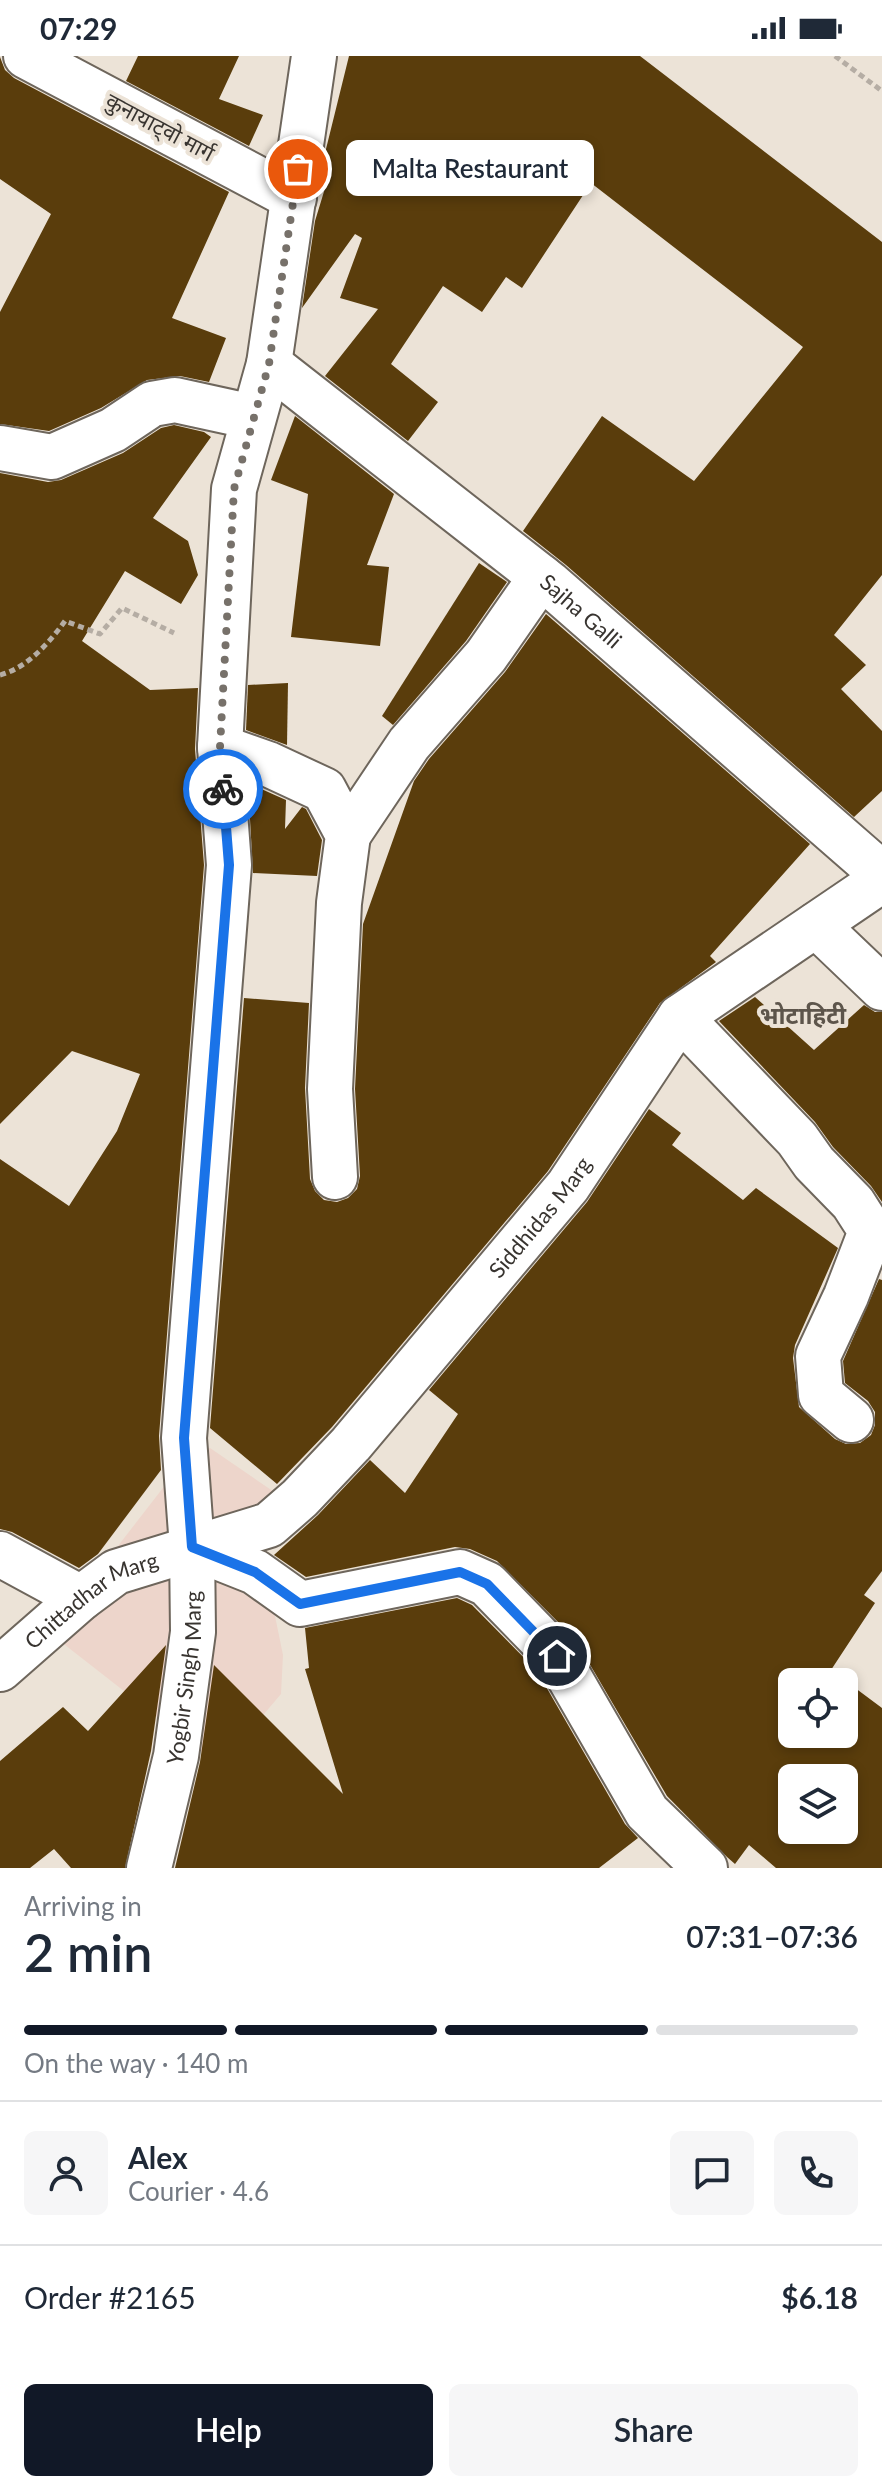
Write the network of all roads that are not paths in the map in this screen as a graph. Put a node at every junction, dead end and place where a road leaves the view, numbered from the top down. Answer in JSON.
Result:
{"nodes":[{"id":1,"x":26,"y":56,"type":"edge"},
{"id":2,"x":314,"y":56,"type":"edge"},
{"id":3,"x":294,"y":198,"type":"junction"},
{"id":4,"x":269,"y":364,"type":"junction"},
{"id":5,"x":253,"y":417,"type":"junction"},
{"id":6,"x":0,"y":448,"type":"edge"},
{"id":7,"x":541,"y":577,"type":"junction"},
{"id":8,"x":220,"y":747,"type":"junction"},
{"id":9,"x":348,"y":835,"type":"junction"},
{"id":10,"x":882,"y":874,"type":"edge"},
{"id":11,"x":882,"y":880,"type":"edge"},
{"id":12,"x":816,"y":925,"type":"junction"},
{"id":13,"x":882,"y":988,"type":"edge"},
{"id":14,"x":680,"y":1017,"type":"junction"},
{"id":15,"x":335,"y":1177,"type":"dead end"},
{"id":16,"x":851,"y":1420,"type":"dead end"},
{"id":17,"x":192,"y":1547,"type":"junction"},
{"id":18,"x":0,"y":1554,"type":"edge"},
{"id":19,"x":81,"y":1598,"type":"junction"},
{"id":20,"x":0,"y":1669,"type":"edge"},
{"id":21,"x":149,"y":1868,"type":"edge"},
{"id":22,"x":705,"y":1868,"type":"edge"}],
"edges":[{"from":1,"to":3,"type":"street","name":"कुनायाट्वो मार्ग"},
{"from":2,"to":3,"type":"street","name":"Yogbir Singh Marg"},
{"from":3,"to":4,"type":"street","name":"Yogbir Singh Marg"},
{"from":4,"to":5,"type":"street","name":"Yogbir Singh Marg"},
{"from":4,"to":7,"type":"street","name":"Sajha Galli"},
{"from":5,"to":6,"type":"street"},
{"from":5,"to":8,"type":"street","name":"Yogbir Singh Marg"},
{"from":7,"to":9,"type":"street"},
{"from":7,"to":10,"type":"street","name":"Sajha Galli"},
{"from":8,"to":9,"type":"street"},
{"from":8,"to":17,"type":"street","name":"Yogbir Singh Marg"},
{"from":9,"to":15,"type":"street"},
{"from":11,"to":12,"type":"street","name":"Siddhidas Marg"},
{"from":12,"to":13,"type":"street"},
{"from":12,"to":14,"type":"street","name":"Siddhidas Marg"},
{"from":14,"to":16,"type":"street"},
{"from":14,"to":17,"type":"street","name":"Siddhidas Marg"},
{"from":17,"to":19,"type":"street","name":"Chittadhar Marg"},
{"from":17,"to":21,"type":"street","name":"Yogbir Singh Marg"},
{"from":17,"to":22,"type":"street"},
{"from":18,"to":19,"type":"street"},
{"from":19,"to":20,"type":"street","name":"Chittadhar Marg"}]}
